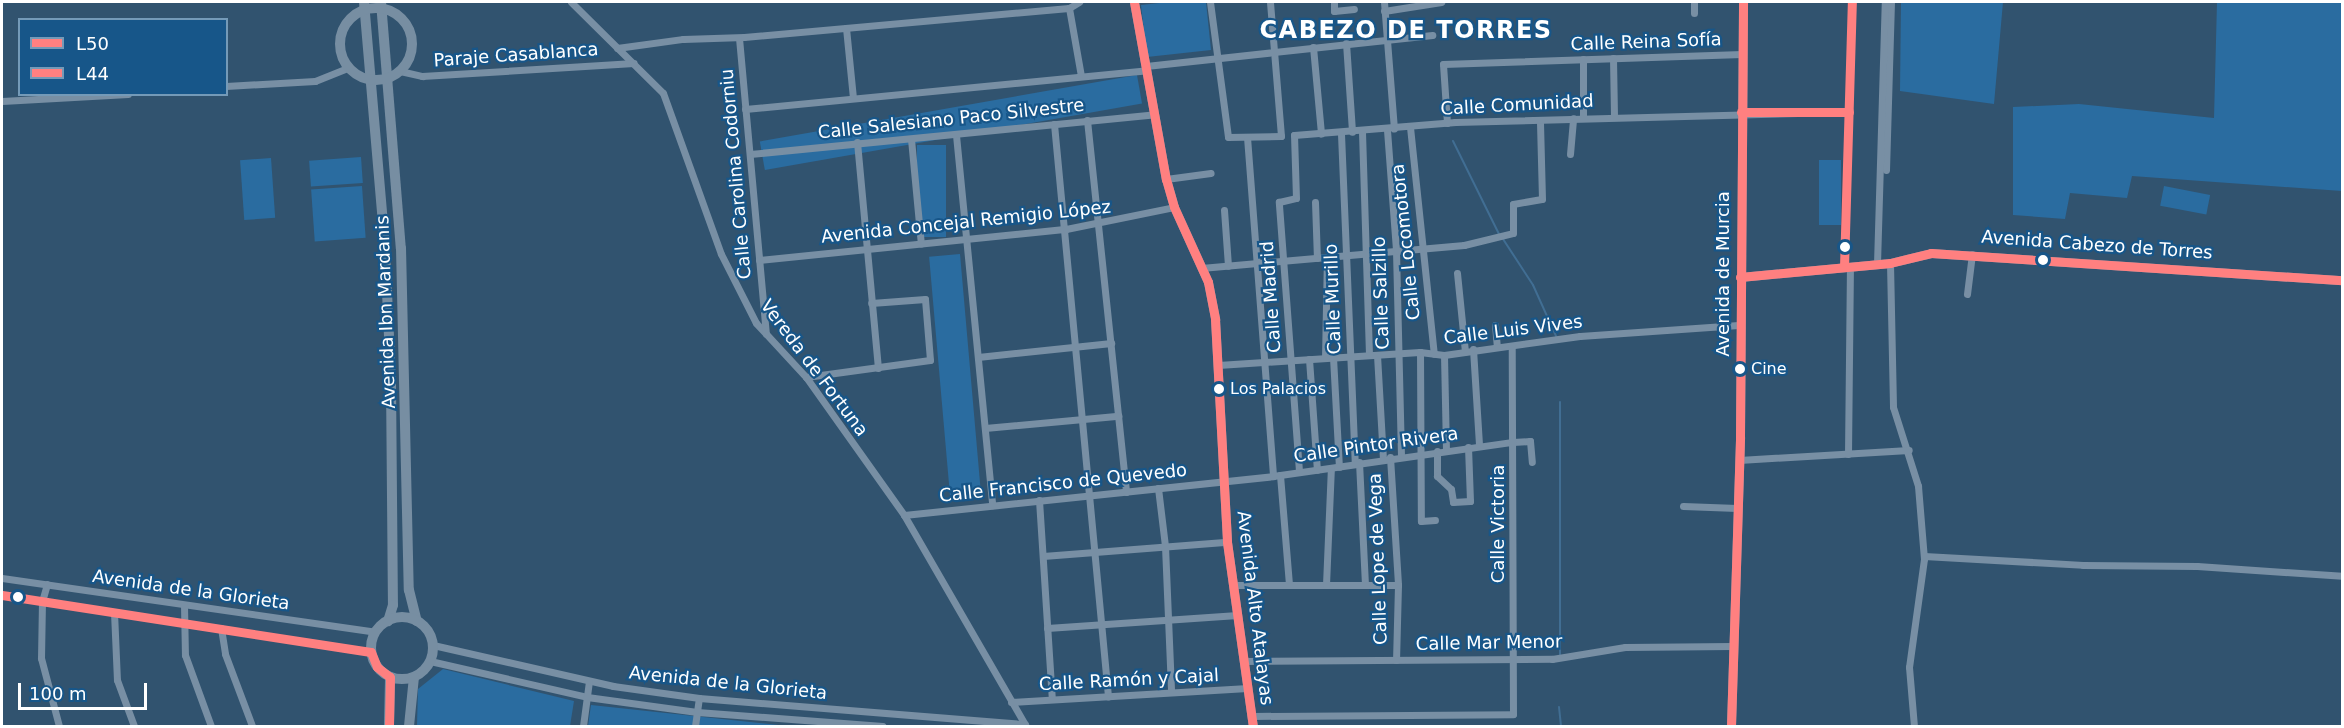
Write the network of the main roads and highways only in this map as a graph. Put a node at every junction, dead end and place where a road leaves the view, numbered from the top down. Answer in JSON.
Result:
{"nodes":[{"id":1,"x":382,"y":5,"type":"edge"},
{"id":2,"x":364,"y":6,"type":"edge"},
{"id":3,"x":389,"y":78,"type":"junction"},
{"id":4,"x":373,"y":80,"type":"junction"},
{"id":5,"x":387,"y":621,"type":"junction"},
{"id":6,"x":417,"y":621,"type":"junction"},
{"id":7,"x":390,"y":677,"type":"junction"},
{"id":8,"x":414,"y":677,"type":"junction"},
{"id":9,"x":389,"y":726,"type":"edge"},
{"id":10,"x":409,"y":726,"type":"edge"}],
"edges":[{"from":1,"to":2,"type":"main road"},
{"from":1,"to":3,"type":"main road","name":"Avenida Ibn Mardanis"},
{"from":1,"to":3,"type":"main road"},
{"from":2,"to":4,"type":"main road","name":"Avenida Ibn Mardanis"},
{"from":2,"to":4,"type":"main road"},
{"from":3,"to":4,"type":"main road"},
{"from":3,"to":6,"type":"main road","name":"Avenida Ibn Mardanis"},
{"from":4,"to":5,"type":"main road","name":"Avenida Ibn Mardanis"},
{"from":5,"to":6,"type":"main road"},
{"from":5,"to":7,"type":"main road"},
{"from":6,"to":8,"type":"main road"},
{"from":7,"to":8,"type":"main road"},
{"from":7,"to":9,"type":"main road"},
{"from":8,"to":10,"type":"main road"}]}
